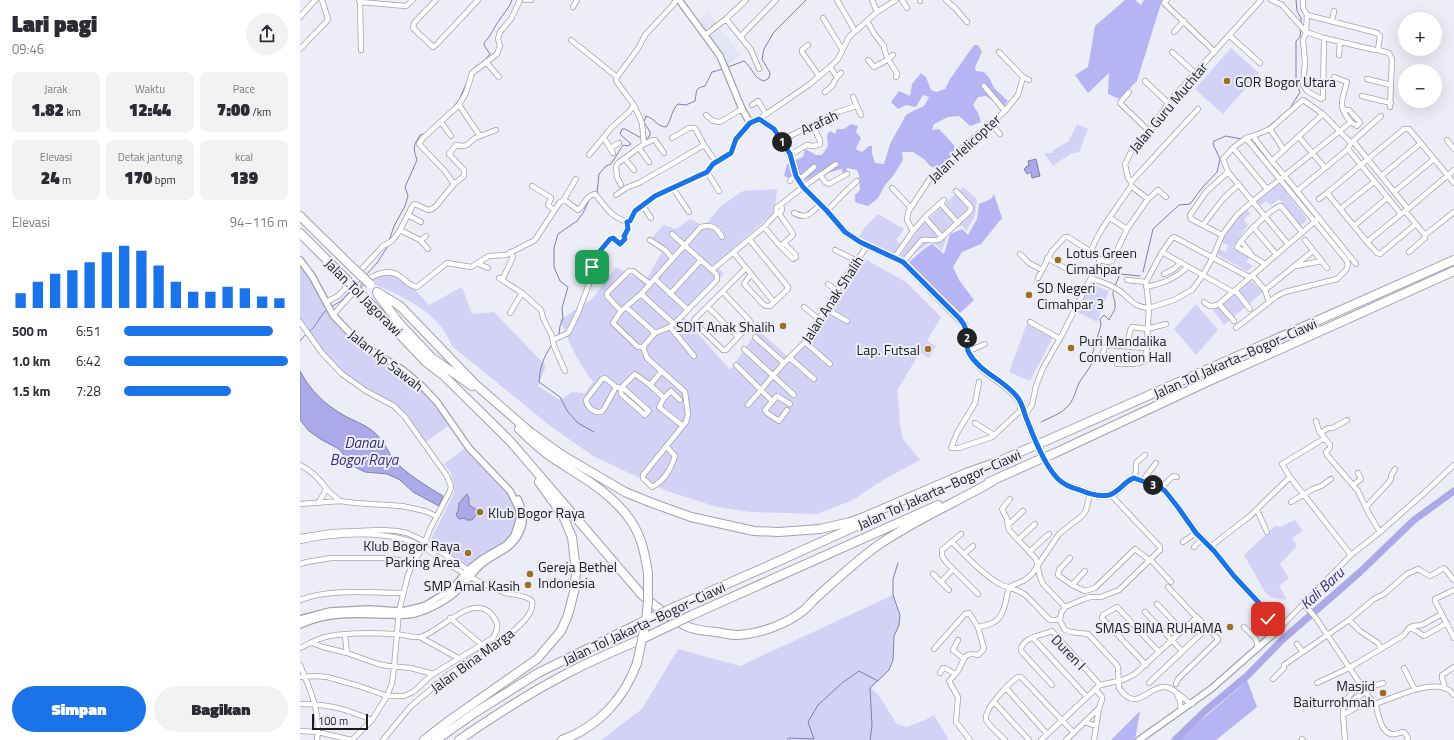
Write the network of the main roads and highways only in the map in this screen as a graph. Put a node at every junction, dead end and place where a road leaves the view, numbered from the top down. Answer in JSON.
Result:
{"nodes":[{"id":1,"x":300,"y":216,"type":"edge"},
{"id":2,"x":300,"y":233,"type":"edge"},
{"id":3,"x":1454,"y":260,"type":"edge"},
{"id":4,"x":1454,"y":271,"type":"edge"},
{"id":5,"x":1418,"y":277,"type":"junction"},
{"id":6,"x":1422,"y":286,"type":"junction"},
{"id":7,"x":377,"y":292,"type":"junction"},
{"id":8,"x":426,"y":362,"type":"junction"},
{"id":9,"x":1003,"y":460,"type":"junction"},
{"id":10,"x":993,"y":481,"type":"junction"},
{"id":11,"x":424,"y":740,"type":"edge"},
{"id":12,"x":436,"y":740,"type":"edge"},
{"id":13,"x":459,"y":740,"type":"edge"},
{"id":14,"x":562,"y":740,"type":"edge"}],
"edges":[{"from":1,"to":7,"type":"highway","name":"Jalan Tol Jagorawi","bridge":true},
{"from":2,"to":8,"type":"highway","name":"Jalan Tol Jagorawi","bridge":true},
{"from":3,"to":5,"type":"highway","name":"Jalan Tol Jakarta–Bogor–Ciawi"},
{"from":4,"to":6,"type":"highway","name":"Jalan Tol Jakarta–Bogor–Ciawi"},
{"from":5,"to":6,"type":"highway"},
{"from":5,"to":9,"type":"highway","name":"Jalan Tol Jakarta–Bogor–Ciawi","bridge":true},
{"from":6,"to":10,"type":"highway","name":"Jalan Tol Jakarta–Bogor–Ciawi","bridge":true},
{"from":7,"to":9,"type":"highway"},
{"from":7,"to":14,"type":"highway","bridge":true},
{"from":8,"to":10,"type":"highway"},
{"from":8,"to":11,"type":"highway"},
{"from":9,"to":12,"type":"highway","name":"Jalan Tol Jakarta–Bogor–Ciawi","bridge":true},
{"from":10,"to":13,"type":"highway","name":"Jalan Tol Jakarta–Bogor–Ciawi","bridge":true}]}
